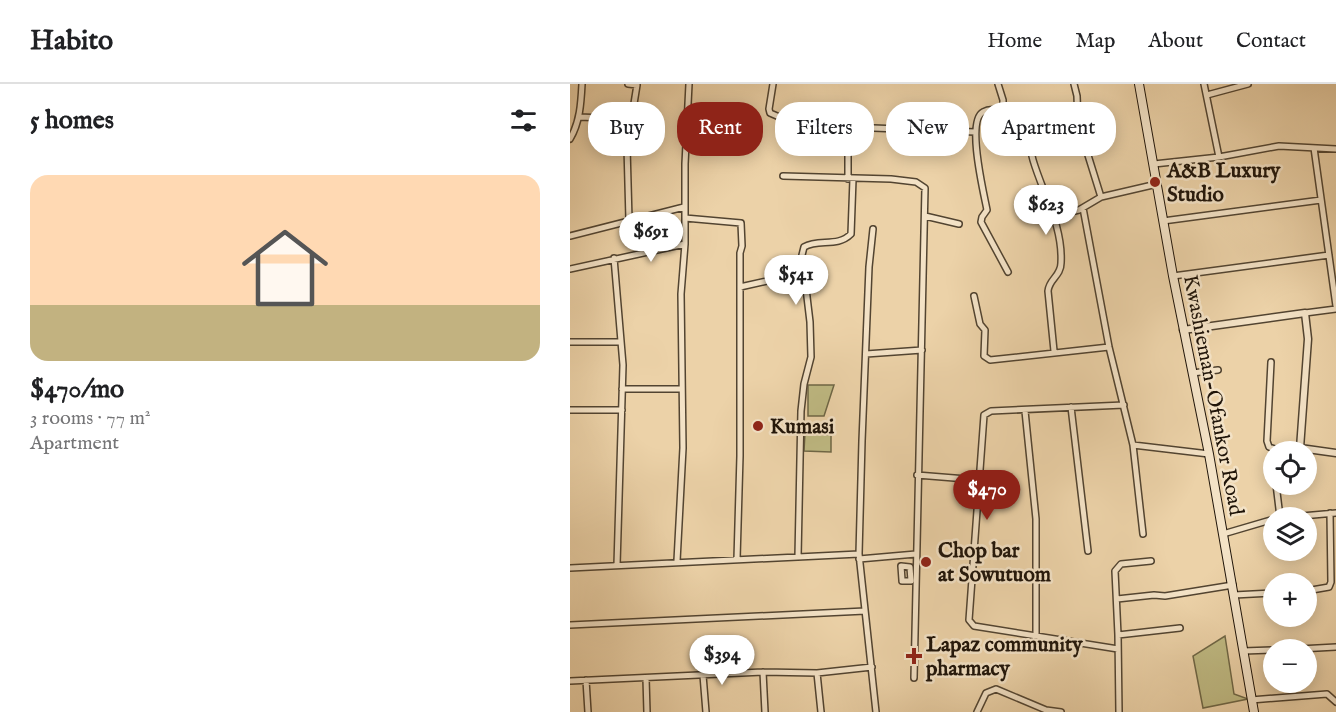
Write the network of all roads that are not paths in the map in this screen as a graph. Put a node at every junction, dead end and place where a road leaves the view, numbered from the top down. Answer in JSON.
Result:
{"nodes":[{"id":1,"x":582,"y":84,"type":"edge"},
{"id":2,"x":628,"y":84,"type":"edge"},
{"id":3,"x":689,"y":84,"type":"edge"},
{"id":4,"x":773,"y":84,"type":"edge"},
{"id":5,"x":998,"y":84,"type":"edge"},
{"id":6,"x":1074,"y":84,"type":"edge"},
{"id":7,"x":1139,"y":84,"type":"edge"},
{"id":8,"x":1204,"y":84,"type":"edge"},
{"id":9,"x":1248,"y":84,"type":"edge"},
{"id":10,"x":1207,"y":95,"type":"junction"},
{"id":11,"x":634,"y":102,"type":"edge"},
{"id":12,"x":1002,"y":102,"type":"edge"},
{"id":13,"x":1076,"y":102,"type":"edge"},
{"id":14,"x":981,"y":113,"type":"edge"},
{"id":15,"x":775,"y":115,"type":"edge"},
{"id":16,"x":579,"y":117,"type":"junction"},
{"id":17,"x":588,"y":117,"type":"edge"},
{"id":18,"x":874,"y":128,"type":"edge"},
{"id":19,"x":975,"y":132,"type":"junction"},
{"id":20,"x":570,"y":139,"type":"edge"},
{"id":21,"x":1314,"y":148,"type":"junction"},
{"id":22,"x":1336,"y":149,"type":"edge"},
{"id":23,"x":627,"y":156,"type":"edge"},
{"id":24,"x":849,"y":156,"type":"edge"},
{"id":25,"x":1031,"y":156,"type":"edge"},
{"id":26,"x":1088,"y":156,"type":"edge"},
{"id":27,"x":1219,"y":158,"type":"junction"},
{"id":28,"x":1154,"y":164,"type":"junction"},
{"id":29,"x":783,"y":176,"type":"dead end"},
{"id":30,"x":850,"y":179,"type":"junction"},
{"id":31,"x":1157,"y":184,"type":"junction"},
{"id":32,"x":1101,"y":197,"type":"junction"},
{"id":33,"x":1321,"y":200,"type":"junction"},
{"id":34,"x":684,"y":207,"type":"junction"},
{"id":35,"x":1083,"y":208,"type":"junction"},
{"id":36,"x":926,"y":216,"type":"junction"},
{"id":37,"x":1054,"y":216,"type":"junction"},
{"id":38,"x":685,"y":218,"type":"junction"},
{"id":39,"x":629,"y":220,"type":"junction"},
{"id":40,"x":1164,"y":221,"type":"junction"},
{"id":41,"x":959,"y":224,"type":"dead end"},
{"id":42,"x":873,"y":229,"type":"dead end"},
{"id":43,"x":570,"y":236,"type":"edge"},
{"id":44,"x":684,"y":244,"type":"junction"},
{"id":45,"x":1329,"y":255,"type":"junction"},
{"id":46,"x":614,"y":258,"type":"junction"},
{"id":47,"x":570,"y":269,"type":"edge"},
{"id":48,"x":1008,"y":272,"type":"dead end"},
{"id":49,"x":803,"y":273,"type":"junction"},
{"id":50,"x":1173,"y":276,"type":"junction"},
{"id":51,"x":740,"y":287,"type":"junction"},
{"id":52,"x":974,"y":296,"type":"dead end"},
{"id":53,"x":1336,"y":307,"type":"edge"},
{"id":54,"x":1305,"y":314,"type":"junction"},
{"id":55,"x":1183,"y":330,"type":"junction"},
{"id":56,"x":570,"y":342,"type":"edge"},
{"id":57,"x":621,"y":342,"type":"junction"},
{"id":58,"x":1109,"y":347,"type":"junction"},
{"id":59,"x":922,"y":350,"type":"junction"},
{"id":60,"x":1054,"y":351,"type":"junction"},
{"id":61,"x":866,"y":354,"type":"junction"},
{"id":62,"x":1271,"y":362,"type":"dead end"},
{"id":63,"x":1218,"y":370,"type":"dead end"},
{"id":64,"x":1192,"y":373,"type":"junction"},
{"id":65,"x":622,"y":389,"type":"junction"},
{"id":66,"x":681,"y":389,"type":"junction"},
{"id":67,"x":1124,"y":405,"type":"junction"},
{"id":68,"x":1071,"y":407,"type":"junction"},
{"id":69,"x":570,"y":410,"type":"edge"},
{"id":70,"x":622,"y":411,"type":"junction"},
{"id":71,"x":1024,"y":411,"type":"junction"},
{"id":72,"x":1267,"y":441,"type":"edge"},
{"id":73,"x":1301,"y":441,"type":"edge"},
{"id":74,"x":1133,"y":445,"type":"junction"},
{"id":75,"x":1317,"y":450,"type":"edge"},
{"id":76,"x":1336,"y":453,"type":"edge"},
{"id":77,"x":1209,"y":454,"type":"junction"},
{"id":78,"x":917,"y":474,"type":"junction"},
{"id":79,"x":979,"y":480,"type":"junction"},
{"id":80,"x":1333,"y":513,"type":"edge"},
{"id":81,"x":1317,"y":514,"type":"edge"},
{"id":82,"x":1263,"y":522,"type":"edge"},
{"id":83,"x":1143,"y":534,"type":"dead end"},
{"id":84,"x":1223,"y":534,"type":"junction"},
{"id":85,"x":1088,"y":551,"type":"dead end"},
{"id":86,"x":916,"y":554,"type":"junction"},
{"id":87,"x":859,"y":556,"type":"junction"},
{"id":88,"x":798,"y":557,"type":"junction"},
{"id":89,"x":737,"y":559,"type":"junction"},
{"id":90,"x":677,"y":561,"type":"junction"},
{"id":91,"x":1151,"y":561,"type":"dead end"},
{"id":92,"x":617,"y":565,"type":"junction"},
{"id":93,"x":570,"y":568,"type":"edge"},
{"id":94,"x":1233,"y":585,"type":"junction"},
{"id":95,"x":1317,"y":589,"type":"edge"},
{"id":96,"x":1263,"y":594,"type":"edge"},
{"id":97,"x":1234,"y":595,"type":"junction"},
{"id":98,"x":1117,"y":599,"type":"junction"},
{"id":99,"x":866,"y":611,"type":"junction"},
{"id":100,"x":570,"y":625,"type":"edge"},
{"id":101,"x":1180,"y":628,"type":"dead end"},
{"id":102,"x":1036,"y":634,"type":"junction"},
{"id":103,"x":1118,"y":635,"type":"junction"},
{"id":104,"x":1336,"y":647,"type":"edge"},
{"id":105,"x":1317,"y":648,"type":"edge"},
{"id":106,"x":1118,"y":649,"type":"junction"},
{"id":107,"x":1263,"y":650,"type":"edge"},
{"id":108,"x":1243,"y":651,"type":"junction"},
{"id":109,"x":872,"y":667,"type":"junction"},
{"id":110,"x":763,"y":672,"type":"junction"},
{"id":111,"x":817,"y":673,"type":"junction"},
{"id":112,"x":703,"y":675,"type":"junction"},
{"id":113,"x":646,"y":678,"type":"junction"},
{"id":114,"x":914,"y":678,"type":"dead end"},
{"id":115,"x":586,"y":680,"type":"junction"},
{"id":116,"x":570,"y":681,"type":"edge"},
{"id":117,"x":1251,"y":700,"type":"junction"},
{"id":118,"x":1336,"y":702,"type":"edge"},
{"id":119,"x":1046,"y":711,"type":"edge"},
{"id":120,"x":588,"y":712,"type":"edge"},
{"id":121,"x":647,"y":712,"type":"edge"},
{"id":122,"x":706,"y":712,"type":"edge"},
{"id":123,"x":765,"y":712,"type":"edge"},
{"id":124,"x":821,"y":712,"type":"edge"},
{"id":125,"x":876,"y":712,"type":"edge"},
{"id":126,"x":977,"y":712,"type":"edge"},
{"id":127,"x":1060,"y":712,"type":"edge"},
{"id":128,"x":1119,"y":712,"type":"edge"},
{"id":129,"x":1254,"y":712,"type":"edge"}],
"edges":[{"from":1,"to":16,"type":"street"},
{"from":2,"to":11,"type":"street"},
{"from":3,"to":34,"type":"street"},
{"from":4,"to":15,"type":"street"},
{"from":5,"to":12,"type":"street"},
{"from":6,"to":13,"type":"street"},
{"from":7,"to":28,"type":"main road","name":"Kwashieman-Ofankor Road"},
{"from":8,"to":10,"type":"street"},
{"from":9,"to":10,"type":"street"},
{"from":10,"to":27,"type":"street"},
{"from":14,"to":19,"type":"street"},
{"from":16,"to":17,"type":"street"},
{"from":16,"to":20,"type":"street"},
{"from":18,"to":19,"type":"street"},
{"from":19,"to":48,"type":"street"},
{"from":21,"to":22,"type":"street"},
{"from":21,"to":27,"type":"street"},
{"from":21,"to":33,"type":"street"},
{"from":23,"to":39,"type":"street"},
{"from":24,"to":30,"type":"street"},
{"from":25,"to":37,"type":"street"},
{"from":26,"to":32,"type":"street"},
{"from":27,"to":28,"type":"street"},
{"from":28,"to":31,"type":"main road","name":"Kwashieman-Ofankor Road"},
{"from":29,"to":30,"type":"street"},
{"from":30,"to":36,"type":"street"},
{"from":30,"to":49,"type":"street"},
{"from":31,"to":32,"type":"street"},
{"from":31,"to":40,"type":"main road","name":"Kwashieman-Ofankor Road"},
{"from":32,"to":35,"type":"street"},
{"from":33,"to":40,"type":"street"},
{"from":33,"to":45,"type":"street"},
{"from":34,"to":38,"type":"street"},
{"from":34,"to":39,"type":"street"},
{"from":35,"to":37,"type":"street"},
{"from":35,"to":58,"type":"street"},
{"from":36,"to":41,"type":"street"},
{"from":36,"to":59,"type":"street"},
{"from":37,"to":60,"type":"street"},
{"from":38,"to":44,"type":"street"},
{"from":38,"to":51,"type":"street"},
{"from":39,"to":43,"type":"street"},
{"from":40,"to":50,"type":"main road","name":"Kwashieman-Ofankor Road"},
{"from":42,"to":61,"type":"street"},
{"from":44,"to":46,"type":"street"},
{"from":44,"to":66,"type":"street"},
{"from":45,"to":50,"type":"street"},
{"from":45,"to":53,"type":"street"},
{"from":46,"to":47,"type":"street"},
{"from":46,"to":57,"type":"street"},
{"from":49,"to":51,"type":"street"},
{"from":49,"to":88,"type":"street"},
{"from":50,"to":55,"type":"main road","name":"Kwashieman-Ofankor Road"},
{"from":51,"to":89,"type":"street"},
{"from":52,"to":60,"type":"street"},
{"from":53,"to":54,"type":"street"},
{"from":54,"to":55,"type":"street"},
{"from":54,"to":73,"type":"street"},
{"from":55,"to":64,"type":"main road","name":"Kwashieman-Ofankor Road"},
{"from":56,"to":57,"type":"street"},
{"from":57,"to":65,"type":"street"},
{"from":58,"to":60,"type":"street"},
{"from":58,"to":67,"type":"street"},
{"from":59,"to":61,"type":"street"},
{"from":59,"to":78,"type":"street"},
{"from":61,"to":87,"type":"street"},
{"from":62,"to":72,"type":"street"},
{"from":63,"to":64,"type":"street"},
{"from":64,"to":77,"type":"main road","name":"Kwashieman-Ofankor Road"},
{"from":65,"to":66,"type":"street"},
{"from":65,"to":70,"type":"street"},
{"from":66,"to":90,"type":"street"},
{"from":67,"to":68,"type":"street"},
{"from":67,"to":74,"type":"street"},
{"from":68,"to":71,"type":"street"},
{"from":68,"to":85,"type":"street"},
{"from":69,"to":70,"type":"street"},
{"from":70,"to":92,"type":"street"},
{"from":71,"to":79,"type":"street"},
{"from":71,"to":102,"type":"street"},
{"from":74,"to":77,"type":"street"},
{"from":74,"to":83,"type":"street"},
{"from":75,"to":76,"type":"street"},
{"from":77,"to":84,"type":"main road","name":"Kwashieman-Ofankor Road"},
{"from":78,"to":79,"type":"street"},
{"from":78,"to":86,"type":"street"},
{"from":79,"to":102,"type":"street"},
{"from":80,"to":81,"type":"street"},
{"from":80,"to":95,"type":"street"},
{"from":82,"to":84,"type":"street"},
{"from":84,"to":94,"type":"main road","name":"Kwashieman-Ofankor Road"},
{"from":86,"to":87,"type":"street"},
{"from":86,"to":114,"type":"street"},
{"from":87,"to":88,"type":"street"},
{"from":87,"to":99,"type":"street"},
{"from":88,"to":89,"type":"street"},
{"from":89,"to":90,"type":"street"},
{"from":90,"to":92,"type":"street"},
{"from":91,"to":98,"type":"street"},
{"from":92,"to":93,"type":"street"},
{"from":94,"to":97,"type":"main road","name":"Kwashieman-Ofankor Road"},
{"from":94,"to":98,"type":"street"},
{"from":96,"to":97,"type":"street"},
{"from":97,"to":108,"type":"main road","name":"Kwashieman-Ofankor Road"},
{"from":98,"to":103,"type":"street"},
{"from":99,"to":100,"type":"street"},
{"from":99,"to":109,"type":"street"},
{"from":101,"to":103,"type":"street"},
{"from":102,"to":106,"type":"street"},
{"from":103,"to":106,"type":"street"},
{"from":104,"to":105,"type":"street"},
{"from":106,"to":128,"type":"street"},
{"from":107,"to":108,"type":"street"},
{"from":108,"to":117,"type":"main road","name":"Kwashieman-Ofankor Road"},
{"from":109,"to":111,"type":"street"},
{"from":109,"to":125,"type":"street"},
{"from":110,"to":111,"type":"street"},
{"from":110,"to":112,"type":"street"},
{"from":110,"to":123,"type":"street"},
{"from":111,"to":124,"type":"street"},
{"from":112,"to":113,"type":"street"},
{"from":112,"to":122,"type":"street"},
{"from":113,"to":115,"type":"street"},
{"from":113,"to":121,"type":"street"},
{"from":115,"to":116,"type":"street"},
{"from":115,"to":120,"type":"street"},
{"from":117,"to":118,"type":"street"},
{"from":117,"to":129,"type":"main road","name":"Kwashieman-Ofankor Road"},
{"from":119,"to":126,"type":"street"},
{"from":119,"to":127,"type":"street"}]}
